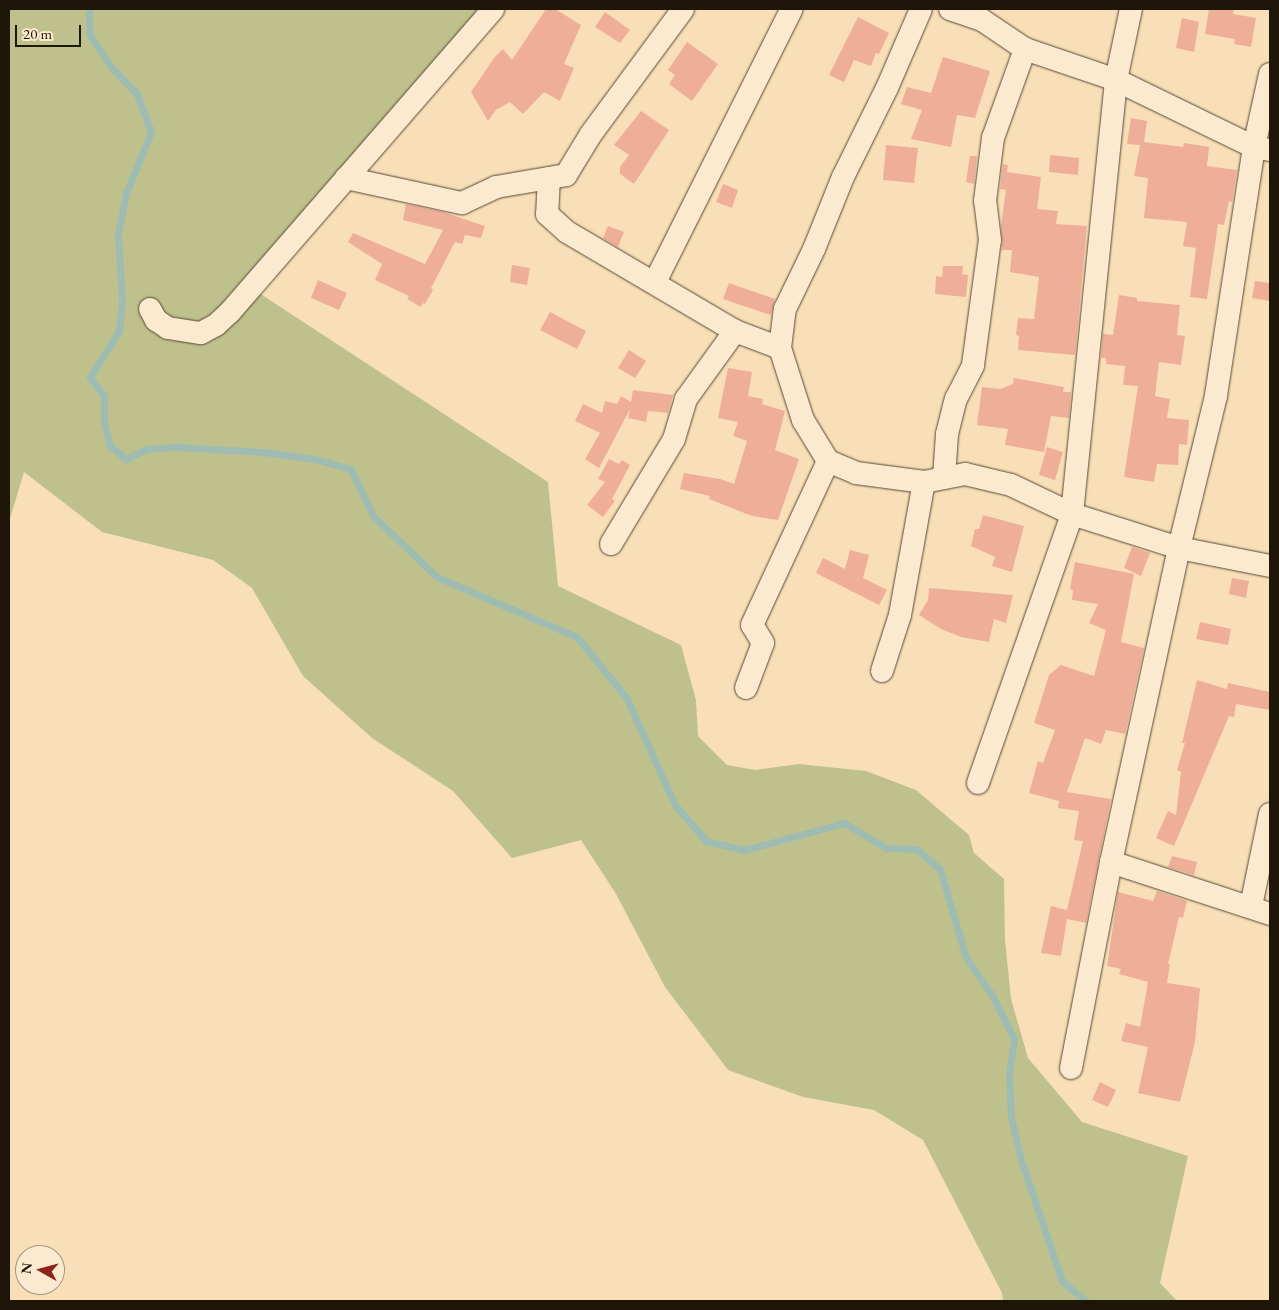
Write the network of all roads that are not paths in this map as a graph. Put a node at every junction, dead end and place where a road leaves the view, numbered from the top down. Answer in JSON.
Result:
{"nodes":[{"id":1,"x":493,"y":9,"type":"edge"},
{"id":2,"x":683,"y":9,"type":"edge"},
{"id":3,"x":792,"y":9,"type":"edge"},
{"id":4,"x":921,"y":9,"type":"edge"},
{"id":5,"x":950,"y":9,"type":"edge"},
{"id":6,"x":1131,"y":9,"type":"edge"},
{"id":7,"x":983,"y":14,"type":"edge"},
{"id":8,"x":1024,"y":48,"type":"junction"},
{"id":9,"x":1270,"y":74,"type":"edge"},
{"id":10,"x":1116,"y":80,"type":"junction"},
{"id":11,"x":1262,"y":148,"type":"edge"},
{"id":12,"x":346,"y":178,"type":"junction"},
{"id":13,"x":549,"y":178,"type":"junction"},
{"id":14,"x":655,"y":282,"type":"junction"},
{"id":15,"x":150,"y":309,"type":"dead end"},
{"id":16,"x":735,"y":331,"type":"junction"},
{"id":17,"x":780,"y":348,"type":"junction"},
{"id":18,"x":828,"y":461,"type":"junction"},
{"id":19,"x":934,"y":480,"type":"junction"},
{"id":20,"x":1072,"y":514,"type":"junction"},
{"id":21,"x":611,"y":544,"type":"dead end"},
{"id":22,"x":1179,"y":548,"type":"junction"},
{"id":23,"x":1270,"y":566,"type":"edge"},
{"id":24,"x":882,"y":670,"type":"dead end"},
{"id":25,"x":746,"y":688,"type":"dead end"},
{"id":26,"x":978,"y":783,"type":"dead end"},
{"id":27,"x":1270,"y":814,"type":"edge"},
{"id":28,"x":1111,"y":862,"type":"junction"},
{"id":29,"x":1261,"y":910,"type":"edge"},
{"id":30,"x":1071,"y":1068,"type":"dead end"}],
"edges":[{"from":1,"to":12,"type":"street"},
{"from":2,"to":13,"type":"street"},
{"from":3,"to":14,"type":"street"},
{"from":4,"to":17,"type":"street"},
{"from":5,"to":7,"type":"street"},
{"from":6,"to":10,"type":"street"},
{"from":7,"to":8,"type":"street"},
{"from":8,"to":10,"type":"street"},
{"from":8,"to":19,"type":"street"},
{"from":9,"to":11,"type":"street"},
{"from":10,"to":11,"type":"street"},
{"from":10,"to":20,"type":"street"},
{"from":11,"to":22,"type":"street"},
{"from":12,"to":13,"type":"street"},
{"from":12,"to":15,"type":"street"},
{"from":13,"to":14,"type":"street"},
{"from":14,"to":16,"type":"street"},
{"from":16,"to":17,"type":"street"},
{"from":16,"to":21,"type":"street"},
{"from":17,"to":18,"type":"street"},
{"from":18,"to":19,"type":"street"},
{"from":18,"to":25,"type":"street"},
{"from":19,"to":20,"type":"street"},
{"from":19,"to":24,"type":"street"},
{"from":20,"to":22,"type":"street"},
{"from":20,"to":26,"type":"street"},
{"from":22,"to":23,"type":"street"},
{"from":22,"to":28,"type":"street"},
{"from":27,"to":29,"type":"street"},
{"from":28,"to":29,"type":"street"},
{"from":28,"to":30,"type":"street"}]}
